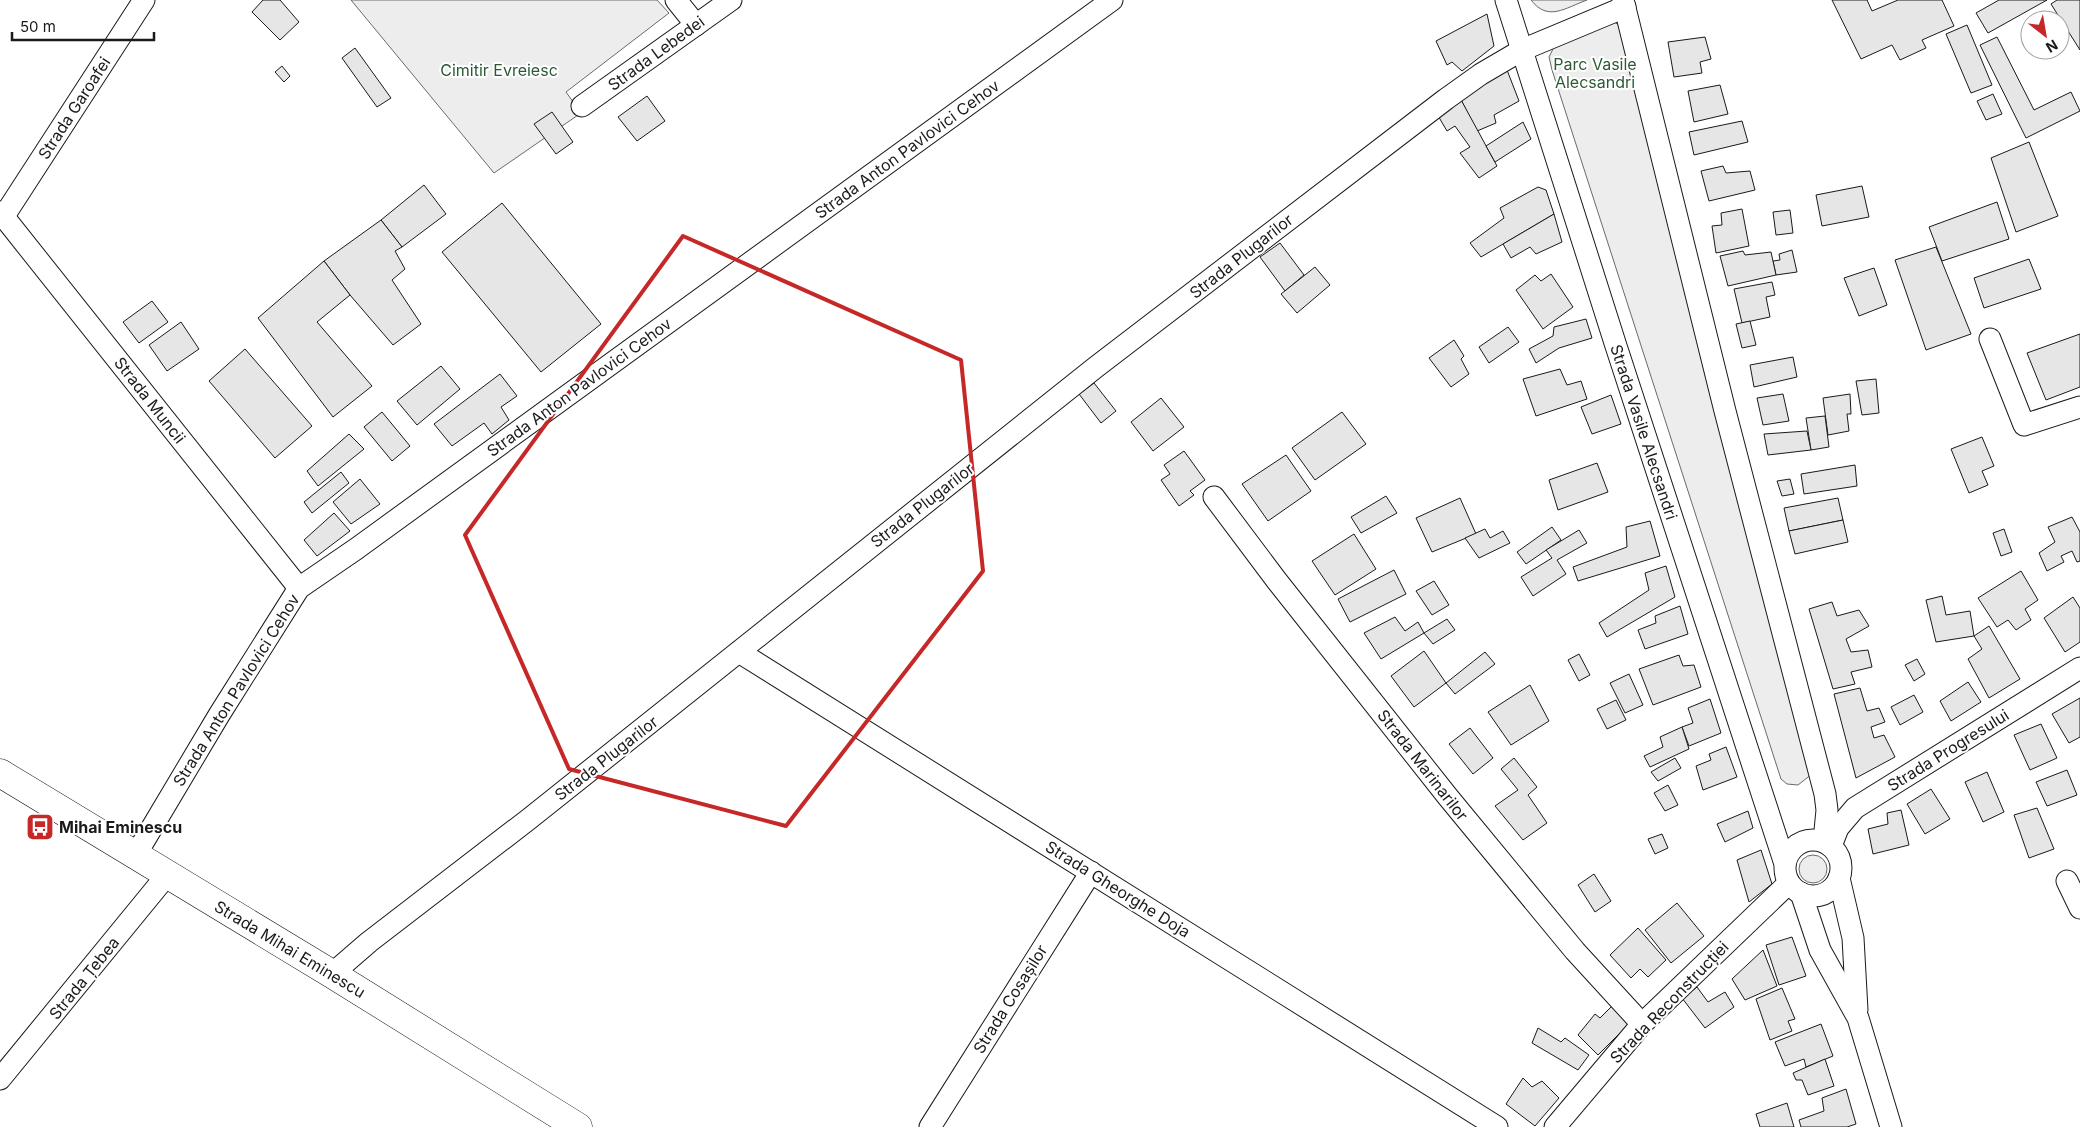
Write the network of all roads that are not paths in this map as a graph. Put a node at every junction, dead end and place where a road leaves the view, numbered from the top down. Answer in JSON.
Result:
{"nodes":[{"id":1,"x":144,"y":0,"type":"edge"},
{"id":2,"x":676,"y":0,"type":"edge"},
{"id":3,"x":731,"y":0,"type":"edge"},
{"id":4,"x":1112,"y":0,"type":"edge"},
{"id":5,"x":1506,"y":0,"type":"edge"},
{"id":6,"x":1624,"y":4,"type":"edge"},
{"id":7,"x":696,"y":24,"type":"junction"},
{"id":8,"x":1522,"y":50,"type":"junction"},
{"id":9,"x":582,"y":106,"type":"dead end"},
{"id":10,"x":2,"y":214,"type":"edge"},
{"id":11,"x":1990,"y":339,"type":"dead end"},
{"id":12,"x":2080,"y":407,"type":"edge"},
{"id":13,"x":1214,"y":497,"type":"dead end"},
{"id":14,"x":299,"y":588,"type":"junction"},
{"id":15,"x":740,"y":652,"type":"junction"},
{"id":16,"x":2080,"y":668,"type":"edge"},
{"id":17,"x":0,"y":773,"type":"edge"},
{"id":18,"x":1827,"y":844,"type":"junction"},
{"id":19,"x":135,"y":856,"type":"junction"},
{"id":20,"x":1090,"y":872,"type":"junction"},
{"id":21,"x":167,"y":876,"type":"junction"},
{"id":22,"x":1839,"y":878,"type":"junction"},
{"id":23,"x":1792,"y":880,"type":"junction"},
{"id":24,"x":2067,"y":882,"type":"dead end"},
{"id":25,"x":2080,"y":908,"type":"edge"},
{"id":26,"x":332,"y":974,"type":"junction"},
{"id":27,"x":1858,"y":1018,"type":"junction"},
{"id":28,"x":1642,"y":1024,"type":"junction"},
{"id":29,"x":0,"y":1079,"type":"edge"},
{"id":30,"x":578,"y":1127,"type":"edge"},
{"id":31,"x":930,"y":1127,"type":"edge"},
{"id":32,"x":1497,"y":1127,"type":"edge"},
{"id":33,"x":1555,"y":1127,"type":"edge"},
{"id":34,"x":1890,"y":1127,"type":"edge"}],
"edges":[{"from":1,"to":10,"type":"street","name":"Strada Garoafei"},
{"from":2,"to":7,"type":"street"},
{"from":3,"to":7,"type":"street","name":"Strada Lebedei"},
{"from":4,"to":14,"type":"street","name":"Strada Anton Pavlovici Cehov"},
{"from":5,"to":8,"type":"street","name":"Strada Vasile Alecsandri"},
{"from":6,"to":8,"type":"street","name":"Strada Plugarilor"},
{"from":6,"to":18,"type":"street"},
{"from":7,"to":9,"type":"street","name":"Strada Lebedei"},
{"from":8,"to":15,"type":"street","name":"Strada Plugarilor"},
{"from":8,"to":23,"type":"street","name":"Strada Vasile Alecsandri"},
{"from":10,"to":14,"type":"street","name":"Strada Muncii"},
{"from":11,"to":12,"type":"street"},
{"from":13,"to":28,"type":"street","name":"Strada Marinarilor"},
{"from":14,"to":19,"type":"street","name":"Strada Anton Pavlovici Cehov"},
{"from":15,"to":20,"type":"street","name":"Strada Gheorghe Doja"},
{"from":15,"to":26,"type":"street","name":"Strada Plugarilor"},
{"from":16,"to":18,"type":"street","name":"Strada Progresului"},
{"from":17,"to":19,"type":"main road","name":"Strada Mihai Eminescu"},
{"from":18,"to":22,"type":"street"},
{"from":18,"to":23,"type":"street"},
{"from":19,"to":21,"type":"main road","name":"Strada Mihai Eminescu"},
{"from":20,"to":31,"type":"street","name":"Strada Cosașilor"},
{"from":20,"to":32,"type":"street","name":"Strada Gheorghe Doja"},
{"from":21,"to":26,"type":"main road","name":"Strada Mihai Eminescu"},
{"from":21,"to":29,"type":"street","name":"Strada Țebea"},
{"from":22,"to":23,"type":"street"},
{"from":22,"to":27,"type":"street","name":"Strada Vasile Alecsandri"},
{"from":23,"to":27,"type":"street","name":"Strada Vasile Alecsandri"},
{"from":23,"to":28,"type":"street","name":"Strada Reconstrucției"},
{"from":24,"to":25,"type":"street"},
{"from":26,"to":30,"type":"main road","name":"Strada Mihai Eminescu"},
{"from":27,"to":34,"type":"street","name":"Strada Vasile Alecsandri"},
{"from":28,"to":33,"type":"street","name":"Strada Reconstrucției"}]}
